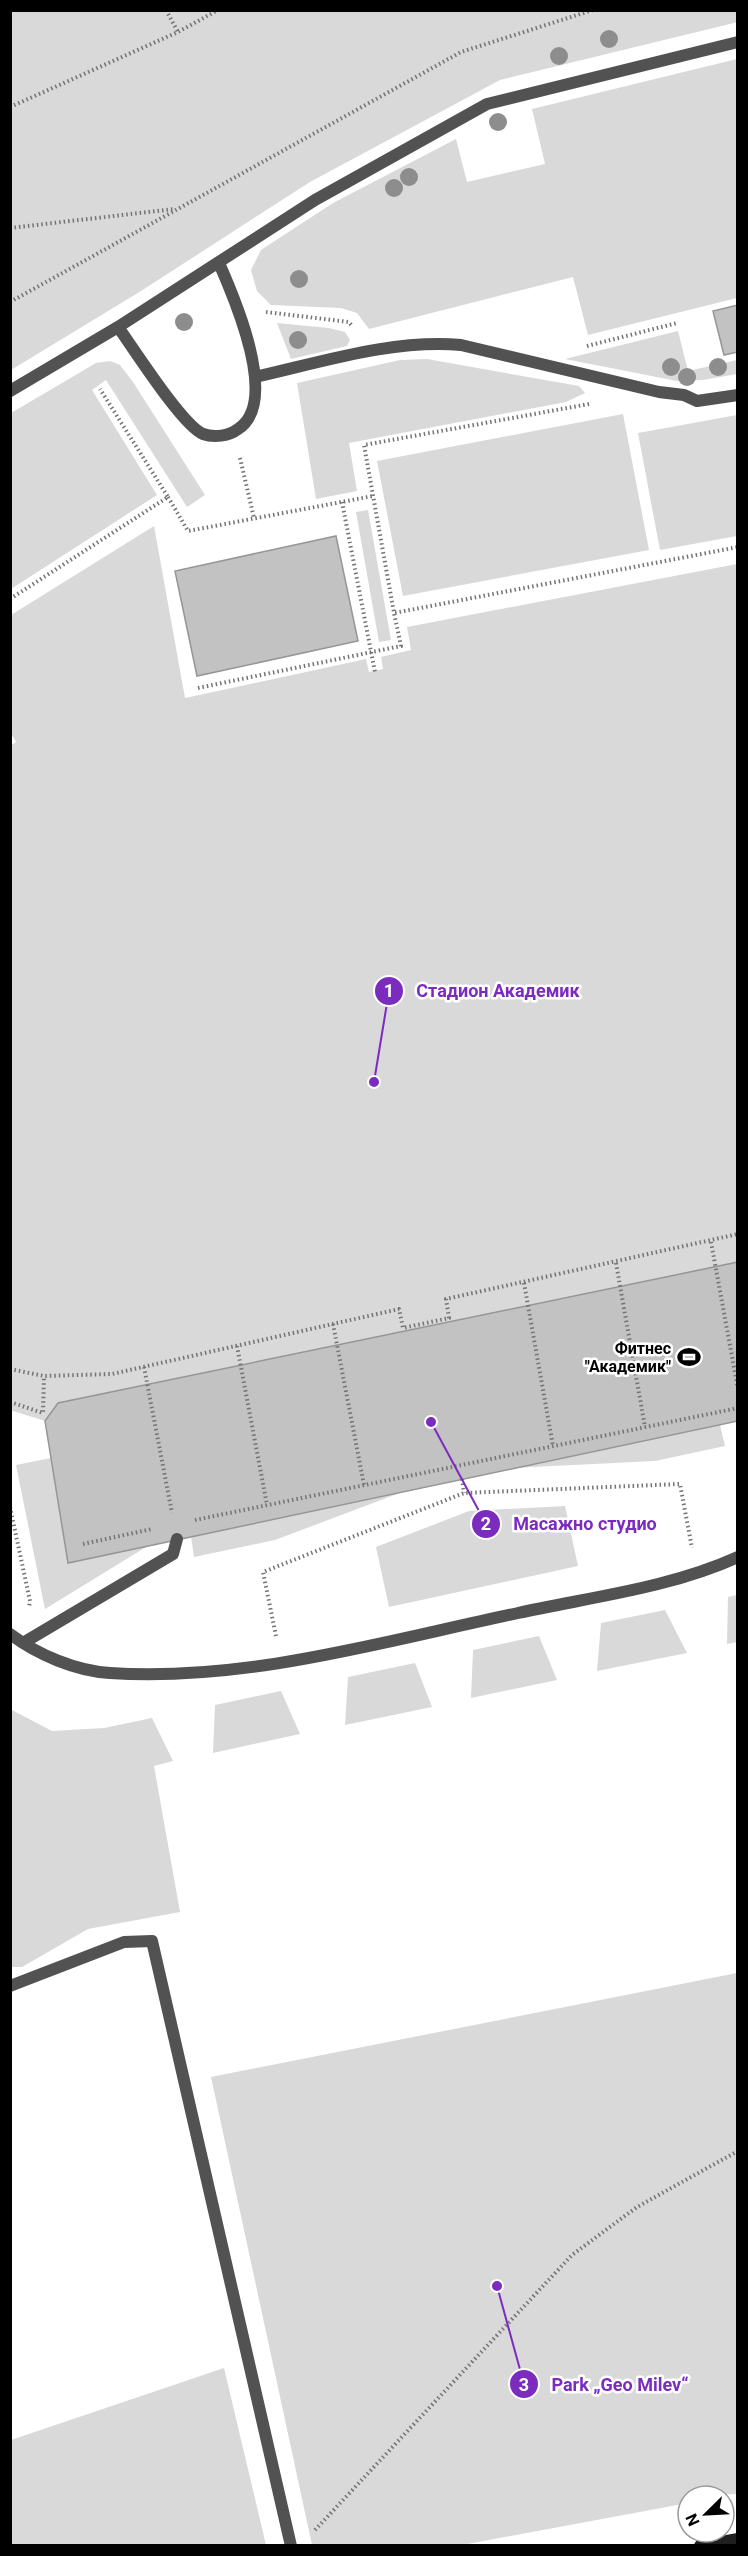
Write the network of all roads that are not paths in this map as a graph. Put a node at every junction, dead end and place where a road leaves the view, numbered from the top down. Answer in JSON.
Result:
{"nodes":[{"id":1,"x":738,"y":42,"type":"edge"},
{"id":2,"x":219,"y":262,"type":"junction"},
{"id":3,"x":118,"y":327,"type":"junction"},
{"id":4,"x":255,"y":377,"type":"junction"},
{"id":5,"x":10,"y":391,"type":"edge"},
{"id":6,"x":738,"y":394,"type":"edge"},
{"id":7,"x":177,"y":1539,"type":"dead end"},
{"id":8,"x":738,"y":1557,"type":"edge"},
{"id":9,"x":10,"y":1634,"type":"edge"},
{"id":10,"x":23,"y":1643,"type":"junction"},
{"id":11,"x":10,"y":1986,"type":"edge"},
{"id":12,"x":738,"y":2539,"type":"edge"},
{"id":13,"x":291,"y":2546,"type":"edge"},
{"id":14,"x":700,"y":2546,"type":"edge"}],
"edges":[{"from":1,"to":2,"type":"lane"},
{"from":2,"to":3,"type":"lane"},
{"from":2,"to":4,"type":"lane"},
{"from":3,"to":4,"type":"lane"},
{"from":3,"to":5,"type":"lane"},
{"from":4,"to":6,"type":"lane"},
{"from":7,"to":10,"type":"lane"},
{"from":8,"to":10,"type":"lane"},
{"from":9,"to":10,"type":"lane"},
{"from":11,"to":13,"type":"lane"},
{"from":12,"to":14,"type":"street"}]}
